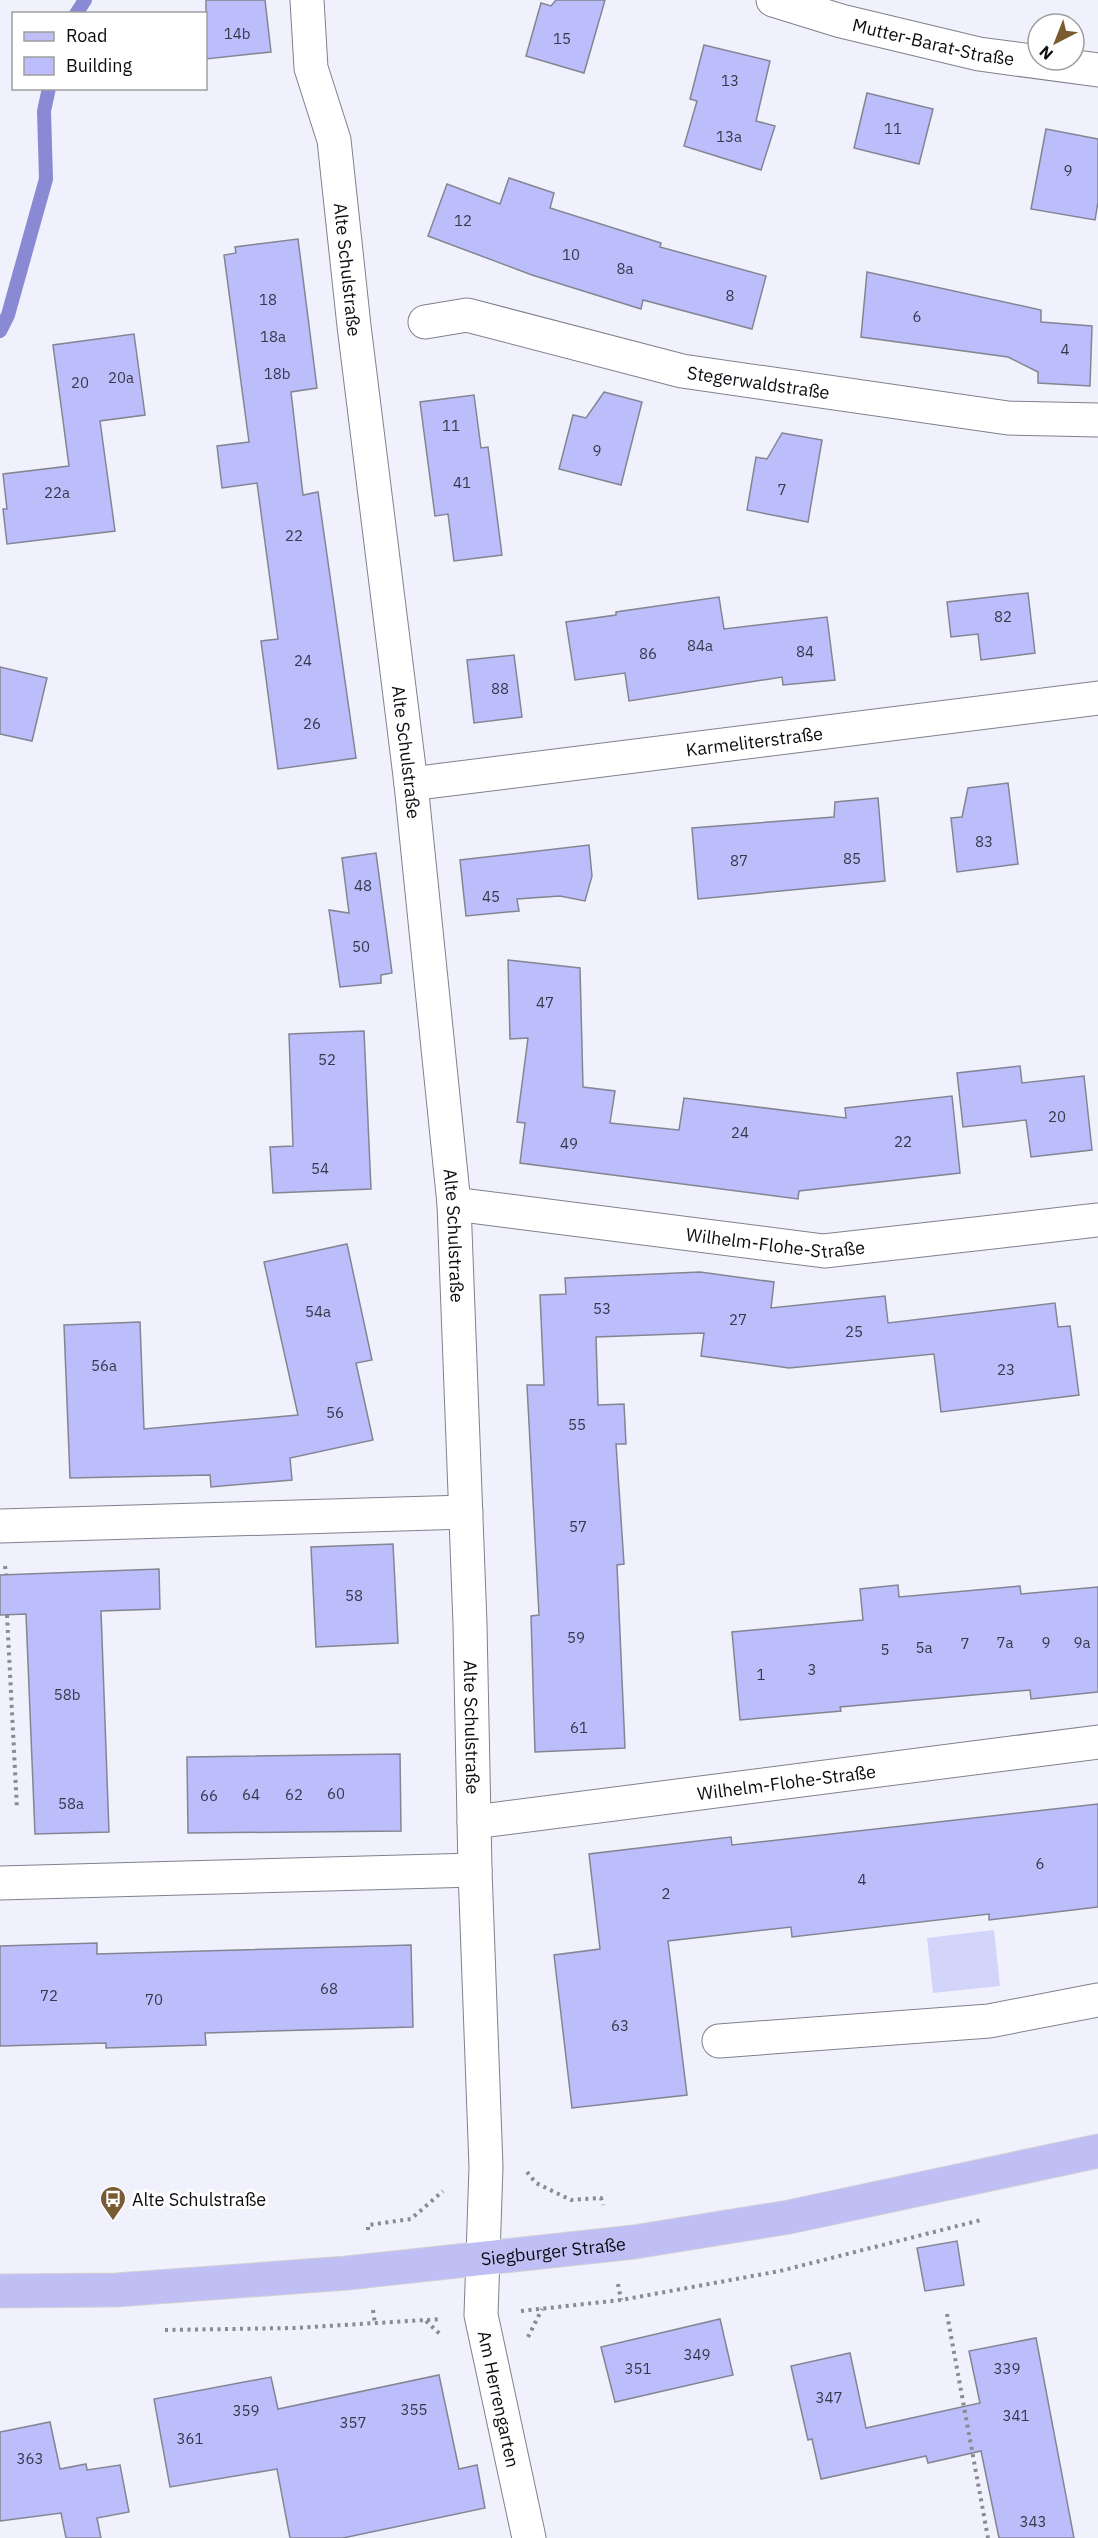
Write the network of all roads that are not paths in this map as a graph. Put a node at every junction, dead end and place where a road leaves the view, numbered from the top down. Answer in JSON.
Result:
{"nodes":[{"id":1,"x":307,"y":0,"type":"edge"},
{"id":2,"x":773,"y":0,"type":"edge"},
{"id":3,"x":1098,"y":70,"type":"edge"},
{"id":4,"x":425,"y":322,"type":"dead end"},
{"id":5,"x":1098,"y":420,"type":"edge"},
{"id":6,"x":1098,"y":698,"type":"edge"},
{"id":7,"x":411,"y":784,"type":"junction"},
{"id":8,"x":454,"y":1204,"type":"junction"},
{"id":9,"x":1098,"y":1220,"type":"edge"},
{"id":10,"x":466,"y":1512,"type":"junction"},
{"id":11,"x":0,"y":1526,"type":"edge"},
{"id":12,"x":1098,"y":1742,"type":"edge"},
{"id":13,"x":474,"y":1822,"type":"junction"},
{"id":14,"x":475,"y":1870,"type":"junction"},
{"id":15,"x":0,"y":1883,"type":"edge"},
{"id":16,"x":1098,"y":2000,"type":"edge"},
{"id":17,"x":718,"y":2041,"type":"dead end"},
{"id":18,"x":1098,"y":2151,"type":"edge"},
{"id":19,"x":482,"y":2259,"type":"junction"},
{"id":20,"x":0,"y":2291,"type":"edge"},
{"id":21,"x":529,"y":2538,"type":"edge"}],
"edges":[{"from":1,"to":7,"type":"street","name":"Alte Schulstraße"},
{"from":2,"to":3,"type":"street","name":"Mutter-Barat-Straße"},
{"from":4,"to":5,"type":"street","name":"Stegerwaldstraße"},
{"from":6,"to":7,"type":"street","name":"Karmeliterstraße"},
{"from":7,"to":8,"type":"street","name":"Alte Schulstraße"},
{"from":8,"to":9,"type":"street","name":"Wilhelm-Flohe-Straße"},
{"from":8,"to":10,"type":"street","name":"Alte Schulstraße"},
{"from":10,"to":11,"type":"street"},
{"from":10,"to":13,"type":"street","name":"Alte Schulstraße"},
{"from":12,"to":13,"type":"street","name":"Wilhelm-Flohe-Straße"},
{"from":13,"to":14,"type":"street","name":"Alte Schulstraße"},
{"from":14,"to":15,"type":"street"},
{"from":14,"to":19,"type":"street","name":"Alte Schulstraße"},
{"from":16,"to":17,"type":"street"},
{"from":18,"to":19,"type":"main road","name":"Siegburger Straße"},
{"from":19,"to":20,"type":"main road","name":"Siegburger Straße"},
{"from":19,"to":21,"type":"street","name":"Am Herrengarten"}]}
